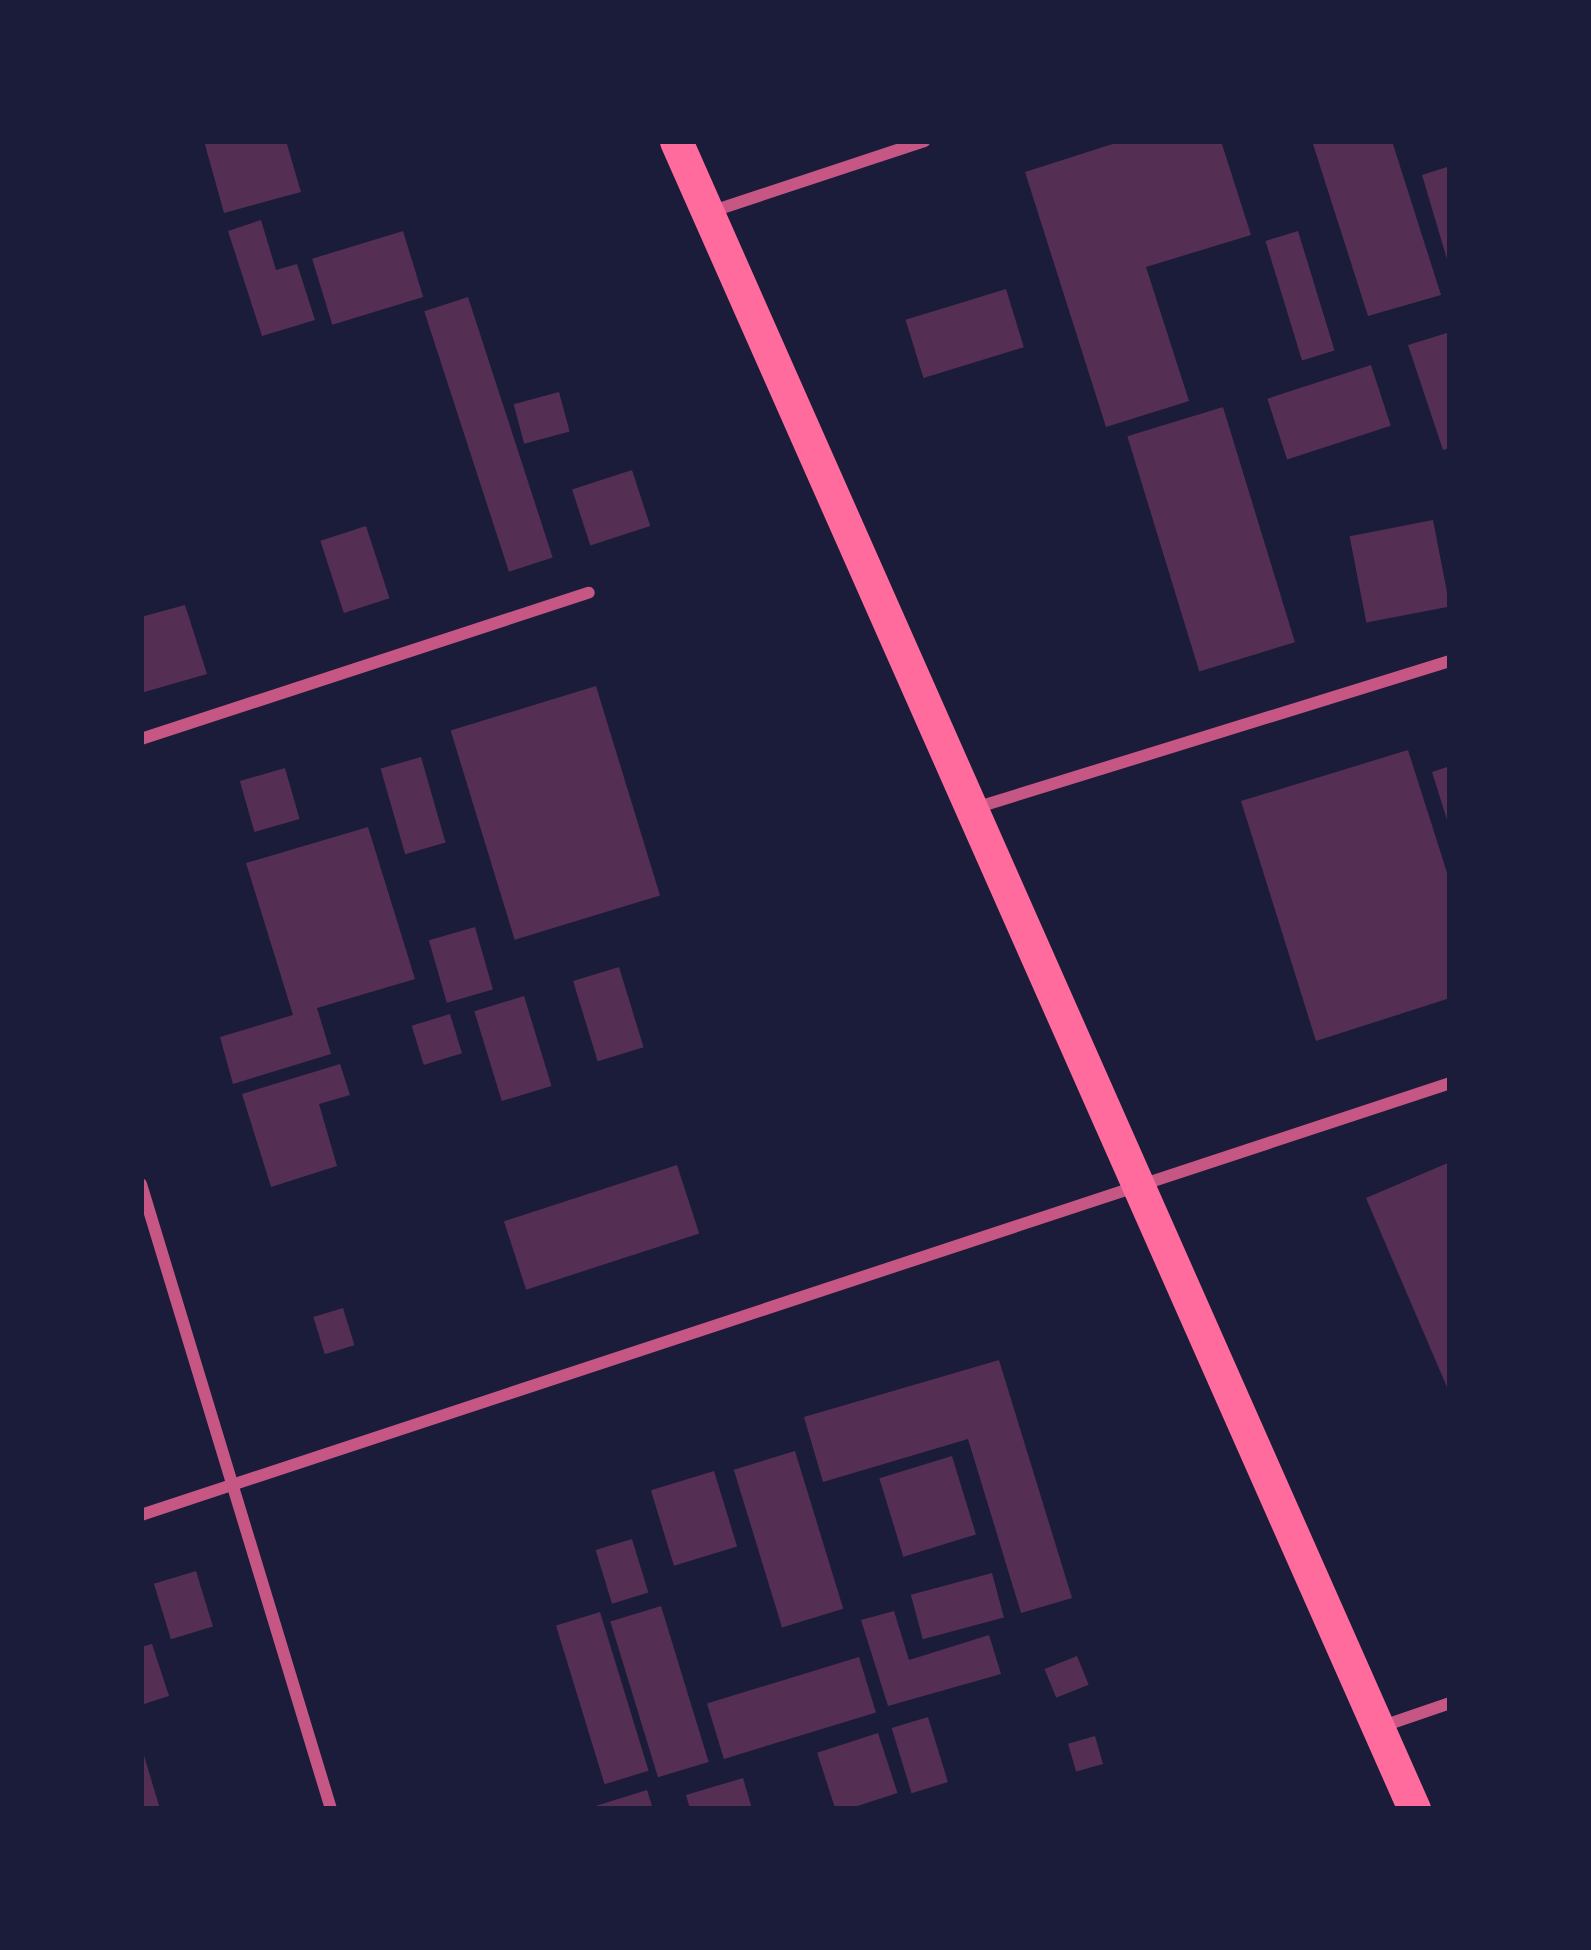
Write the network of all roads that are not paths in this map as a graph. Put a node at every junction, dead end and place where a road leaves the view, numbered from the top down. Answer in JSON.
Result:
{"nodes":[{"id":1,"x":676,"y":141,"type":"edge"},
{"id":2,"x":926,"y":141,"type":"edge"},
{"id":3,"x":704,"y":214,"type":"junction"},
{"id":4,"x":589,"y":593,"type":"dead end"},
{"id":5,"x":1450,"y":661,"type":"edge"},
{"id":6,"x":141,"y":739,"type":"edge"},
{"id":7,"x":965,"y":811,"type":"junction"},
{"id":8,"x":1450,"y":1083,"type":"edge"},
{"id":9,"x":141,"y":1184,"type":"edge"},
{"id":10,"x":1135,"y":1187,"type":"junction"},
{"id":11,"x":233,"y":1487,"type":"junction"},
{"id":12,"x":141,"y":1515,"type":"edge"},
{"id":13,"x":1450,"y":1703,"type":"edge"},
{"id":14,"x":1378,"y":1728,"type":"junction"},
{"id":15,"x":331,"y":1809,"type":"edge"},
{"id":16,"x":1414,"y":1809,"type":"edge"}],
"edges":[{"from":1,"to":3,"type":"highway"},
{"from":2,"to":3,"type":"street"},
{"from":3,"to":7,"type":"highway"},
{"from":4,"to":6,"type":"street"},
{"from":5,"to":7,"type":"street"},
{"from":7,"to":10,"type":"highway"},
{"from":8,"to":10,"type":"street"},
{"from":9,"to":11,"type":"street"},
{"from":10,"to":11,"type":"street"},
{"from":10,"to":14,"type":"highway"},
{"from":11,"to":12,"type":"street"},
{"from":11,"to":15,"type":"street"},
{"from":13,"to":14,"type":"street"},
{"from":14,"to":16,"type":"highway"}]}
